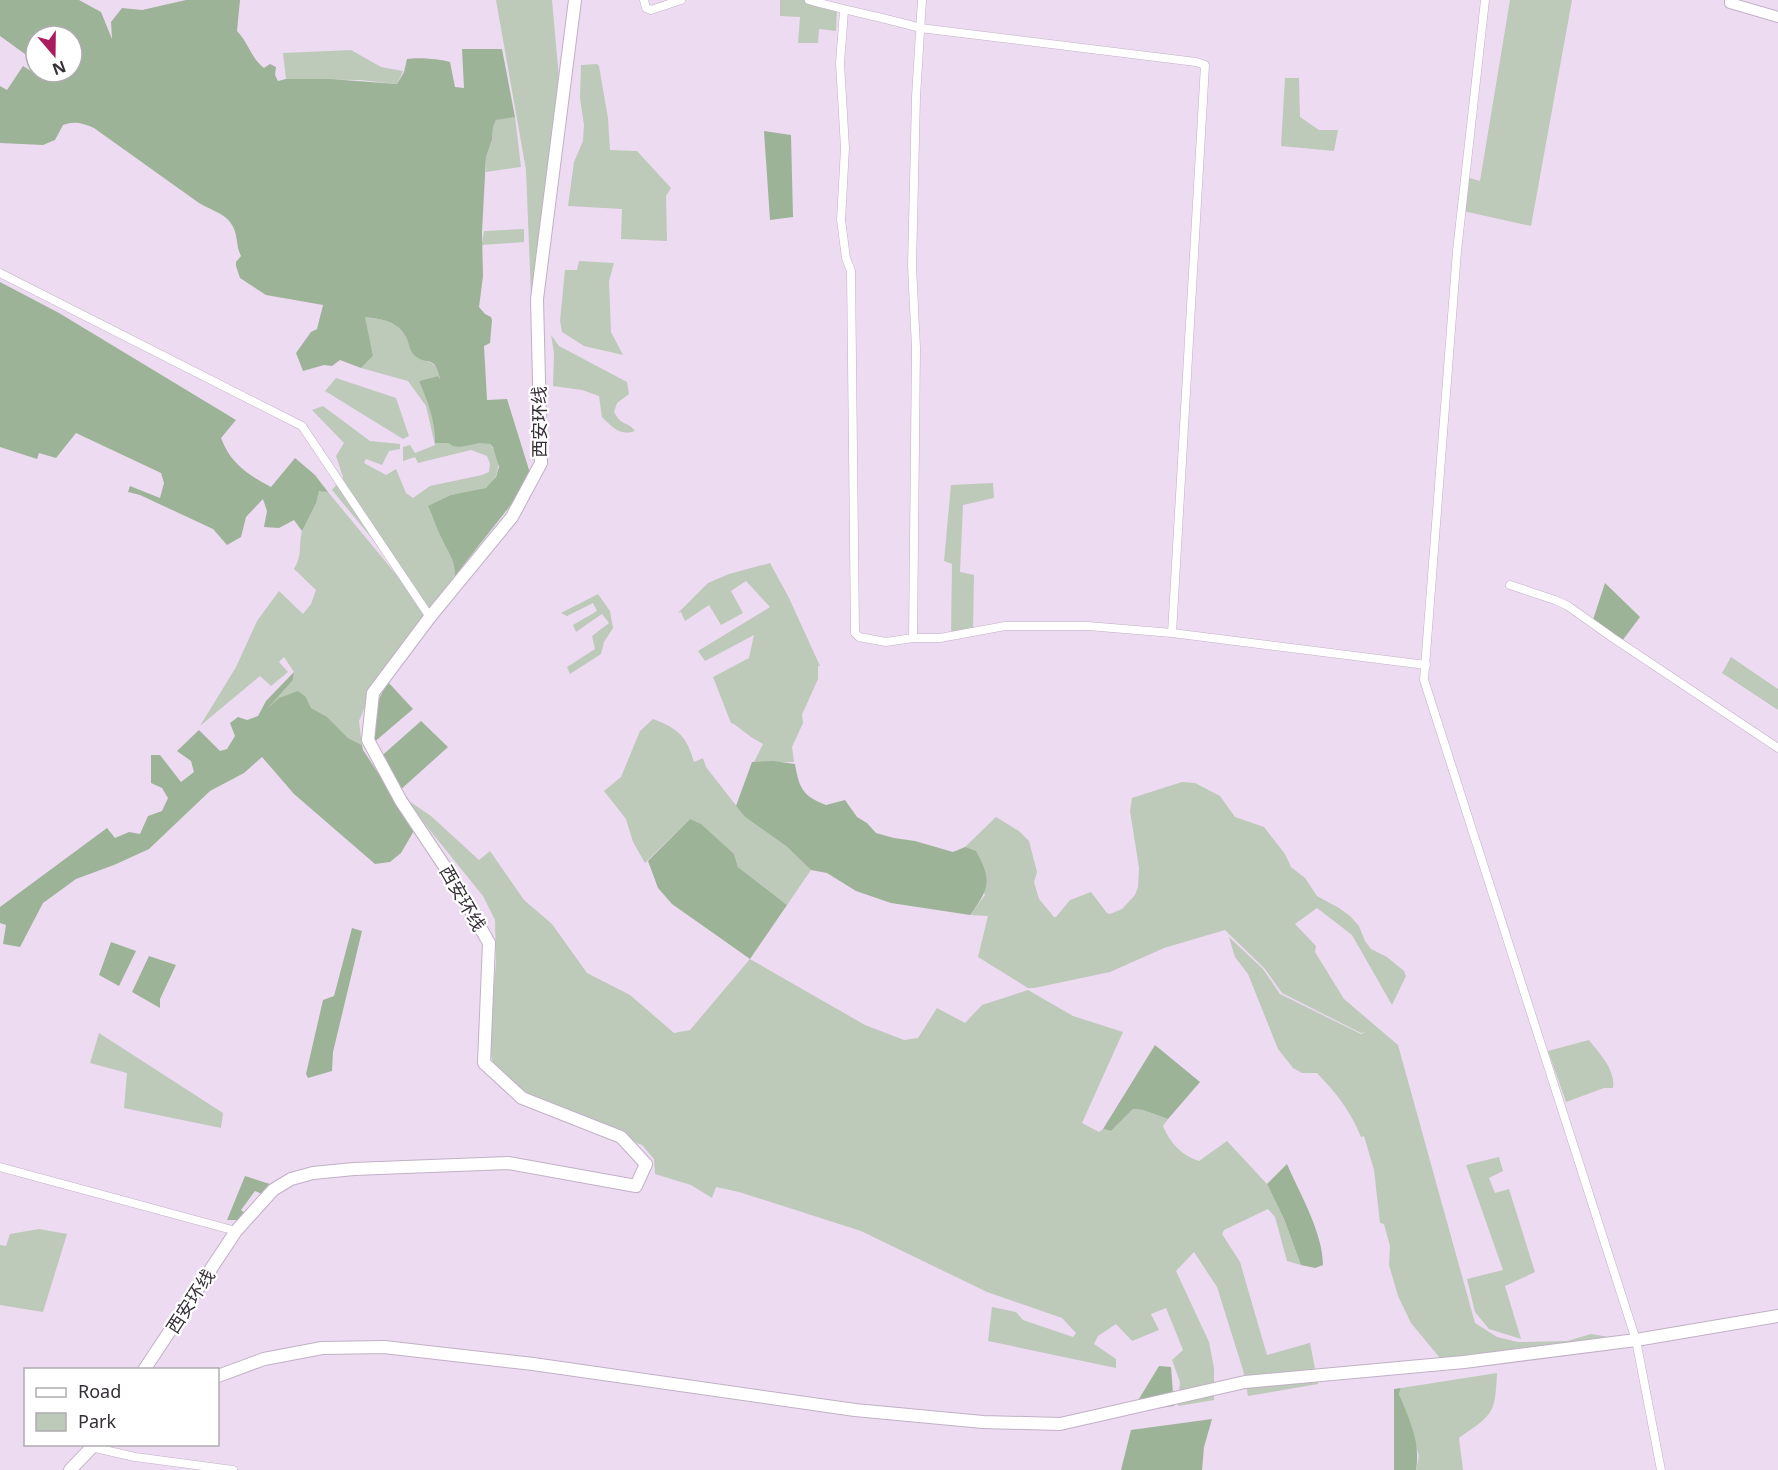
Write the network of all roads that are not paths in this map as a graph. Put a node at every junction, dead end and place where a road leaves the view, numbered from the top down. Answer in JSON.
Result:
{"nodes":[{"id":1,"x":575,"y":0,"type":"edge"},
{"id":2,"x":644,"y":0,"type":"edge"},
{"id":3,"x":681,"y":0,"type":"edge"},
{"id":4,"x":809,"y":0,"type":"edge"},
{"id":5,"x":922,"y":0,"type":"edge"},
{"id":6,"x":1485,"y":0,"type":"edge"},
{"id":7,"x":1730,"y":0,"type":"edge"},
{"id":8,"x":844,"y":11,"type":"junction"},
{"id":9,"x":1778,"y":17,"type":"edge"},
{"id":10,"x":920,"y":28,"type":"junction"},
{"id":11,"x":0,"y":273,"type":"edge"},
{"id":12,"x":1510,"y":585,"type":"dead end"},
{"id":13,"x":430,"y":617,"type":"junction"},
{"id":14,"x":1172,"y":633,"type":"junction"},
{"id":15,"x":913,"y":638,"type":"junction"},
{"id":16,"x":1426,"y":665,"type":"junction"},
{"id":17,"x":1778,"y":748,"type":"edge"},
{"id":18,"x":0,"y":1167,"type":"edge"},
{"id":19,"x":236,"y":1231,"type":"junction"},
{"id":20,"x":1778,"y":1316,"type":"edge"},
{"id":21,"x":1636,"y":1340,"type":"junction"},
{"id":22,"x":156,"y":1353,"type":"junction"},
{"id":23,"x":145,"y":1368,"type":"edge"},
{"id":24,"x":157,"y":1368,"type":"edge"},
{"id":25,"x":219,"y":1376,"type":"edge"},
{"id":26,"x":91,"y":1446,"type":"edge"},
{"id":27,"x":96,"y":1446,"type":"edge"},
{"id":28,"x":70,"y":1470,"type":"edge"},
{"id":29,"x":232,"y":1470,"type":"edge"},
{"id":30,"x":1660,"y":1470,"type":"edge"}],
"edges":[{"from":1,"to":13,"type":"main road","name":"西安环线"},
{"from":2,"to":3,"type":"street"},
{"from":4,"to":8,"type":"street"},
{"from":5,"to":10,"type":"street"},
{"from":6,"to":16,"type":"street"},
{"from":7,"to":9,"type":"street"},
{"from":8,"to":10,"type":"street"},
{"from":8,"to":15,"type":"street"},
{"from":10,"to":14,"type":"street"},
{"from":10,"to":15,"type":"street"},
{"from":11,"to":13,"type":"street"},
{"from":12,"to":17,"type":"street"},
{"from":13,"to":19,"type":"main road","name":"西安环线"},
{"from":14,"to":15,"type":"street"},
{"from":14,"to":16,"type":"street"},
{"from":16,"to":21,"type":"street"},
{"from":18,"to":19,"type":"street"},
{"from":19,"to":22,"type":"main road","name":"西安环线"},
{"from":20,"to":21,"type":"main road"},
{"from":21,"to":25,"type":"main road"},
{"from":21,"to":30,"type":"street"},
{"from":22,"to":23,"type":"main road","name":"西安环线"},
{"from":22,"to":24,"type":"main road"},
{"from":26,"to":28,"type":"main road"},
{"from":27,"to":29,"type":"street"}]}
